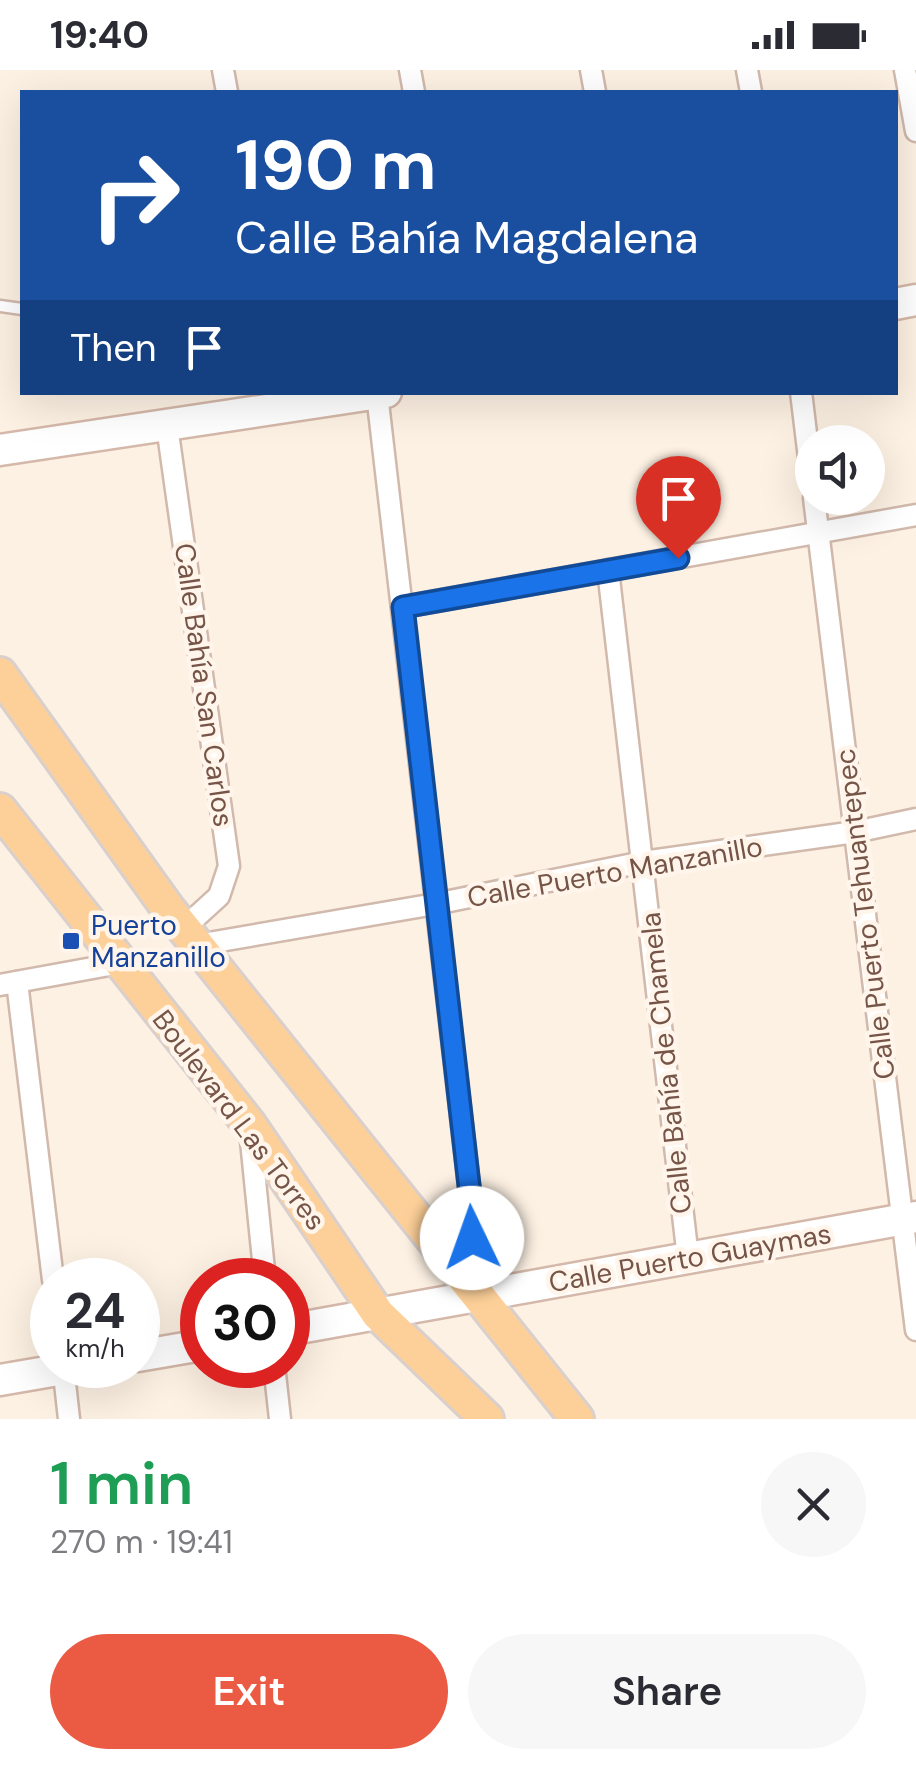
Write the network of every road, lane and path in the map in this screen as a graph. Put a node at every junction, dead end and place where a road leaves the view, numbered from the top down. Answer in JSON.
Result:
{"nodes":[{"id":1,"x":905,"y":70,"type":"edge"},
{"id":2,"x":916,"y":131,"type":"edge"},
{"id":3,"x":351,"y":395,"type":"edge"},
{"id":4,"x":382,"y":395,"type":"edge"},
{"id":5,"x":801,"y":395,"type":"edge"},
{"id":6,"x":274,"y":400,"type":"edge"},
{"id":7,"x":805,"y":425,"type":"edge"},
{"id":8,"x":167,"y":426,"type":"junction"},
{"id":9,"x":0,"y":450,"type":"edge"},
{"id":10,"x":816,"y":515,"type":"edge"},
{"id":11,"x":916,"y":515,"type":"edge"},
{"id":12,"x":819,"y":533,"type":"junction"},
{"id":13,"x":608,"y":570,"type":"junction"},
{"id":14,"x":403,"y":607,"type":"junction"},
{"id":15,"x":0,"y":674,"type":"edge"},
{"id":16,"x":0,"y":810,"type":"edge"},
{"id":17,"x":916,"y":818,"type":"edge"},
{"id":18,"x":855,"y":832,"type":"junction"},
{"id":19,"x":643,"y":862,"type":"junction"},
{"id":20,"x":435,"y":904,"type":"junction"},
{"id":21,"x":190,"y":937,"type":"junction"},
{"id":22,"x":120,"y":963,"type":"junction"},
{"id":23,"x":8,"y":983,"type":"edge"},
{"id":24,"x":249,"y":1124,"type":"junction"},
{"id":25,"x":909,"y":1218,"type":"edge"},
{"id":26,"x":445,"y":1252,"type":"junction"},
{"id":27,"x":50,"y":1258,"type":"edge"},
{"id":28,"x":264,"y":1258,"type":"edge"},
{"id":29,"x":688,"y":1258,"type":"junction"},
{"id":30,"x":478,"y":1296,"type":"junction"},
{"id":31,"x":378,"y":1314,"type":"junction"},
{"id":32,"x":310,"y":1326,"type":"edge"},
{"id":33,"x":916,"y":1330,"type":"edge"},
{"id":34,"x":30,"y":1374,"type":"edge"},
{"id":35,"x":0,"y":1380,"type":"edge"},
{"id":36,"x":70,"y":1388,"type":"edge"},
{"id":37,"x":277,"y":1388,"type":"edge"},
{"id":38,"x":69,"y":1419,"type":"edge"},
{"id":39,"x":280,"y":1419,"type":"edge"},
{"id":40,"x":487,"y":1419,"type":"edge"},
{"id":41,"x":577,"y":1419,"type":"edge"}],
"edges":[{"from":1,"to":2,"type":"street"},
{"from":3,"to":6,"type":"street"},
{"from":4,"to":14,"type":"street"},
{"from":5,"to":7,"type":"street"},
{"from":6,"to":8,"type":"street"},
{"from":8,"to":9,"type":"street"},
{"from":8,"to":21,"type":"street","name":"Calle Bahía San Carlos"},
{"from":10,"to":12,"type":"street","name":"Calle Puerto Tehuantepec"},
{"from":11,"to":12,"type":"street"},
{"from":12,"to":13,"type":"street"},
{"from":12,"to":18,"type":"street","name":"Calle Puerto Tehuantepec"},
{"from":13,"to":14,"type":"street"},
{"from":13,"to":19,"type":"street","name":"Calle Bahía de Chamela"},
{"from":14,"to":20,"type":"street"},
{"from":15,"to":21,"type":"main road"},
{"from":16,"to":22,"type":"main road","name":"Boulevard Las Torres"},
{"from":17,"to":18,"type":"street","name":"Calle Puerto Manzanillo"},
{"from":18,"to":19,"type":"street","name":"Calle Puerto Manzanillo"},
{"from":18,"to":25,"type":"street","name":"Calle Puerto Tehuantepec"},
{"from":19,"to":20,"type":"street","name":"Calle Puerto Manzanillo"},
{"from":19,"to":29,"type":"street","name":"Calle Bahía de Chamela"},
{"from":20,"to":21,"type":"street","name":"Calle Puerto Manzanillo"},
{"from":20,"to":26,"type":"street"},
{"from":21,"to":26,"type":"main road"},
{"from":22,"to":23,"type":"street"},
{"from":22,"to":24,"type":"main road","name":"Boulevard Las Torres"},
{"from":23,"to":27,"type":"street"},
{"from":24,"to":28,"type":"street"},
{"from":24,"to":31,"type":"main road","name":"Boulevard Las Torres"},
{"from":25,"to":29,"type":"street","name":"Calle Puerto Guaymas"},
{"from":25,"to":33,"type":"street","name":"Calle Puerto Tehuantepec"},
{"from":26,"to":30,"type":"main road"},
{"from":29,"to":30,"type":"street","name":"Calle Puerto Guaymas"},
{"from":30,"to":31,"type":"street","name":"Calle Puerto Guaymas"},
{"from":30,"to":41,"type":"main road"},
{"from":31,"to":32,"type":"street","name":"Calle Puerto Guaymas"},
{"from":31,"to":40,"type":"main road","name":"Boulevard Las Torres"},
{"from":34,"to":35,"type":"street"},
{"from":36,"to":38,"type":"street"},
{"from":37,"to":39,"type":"street"}]}
